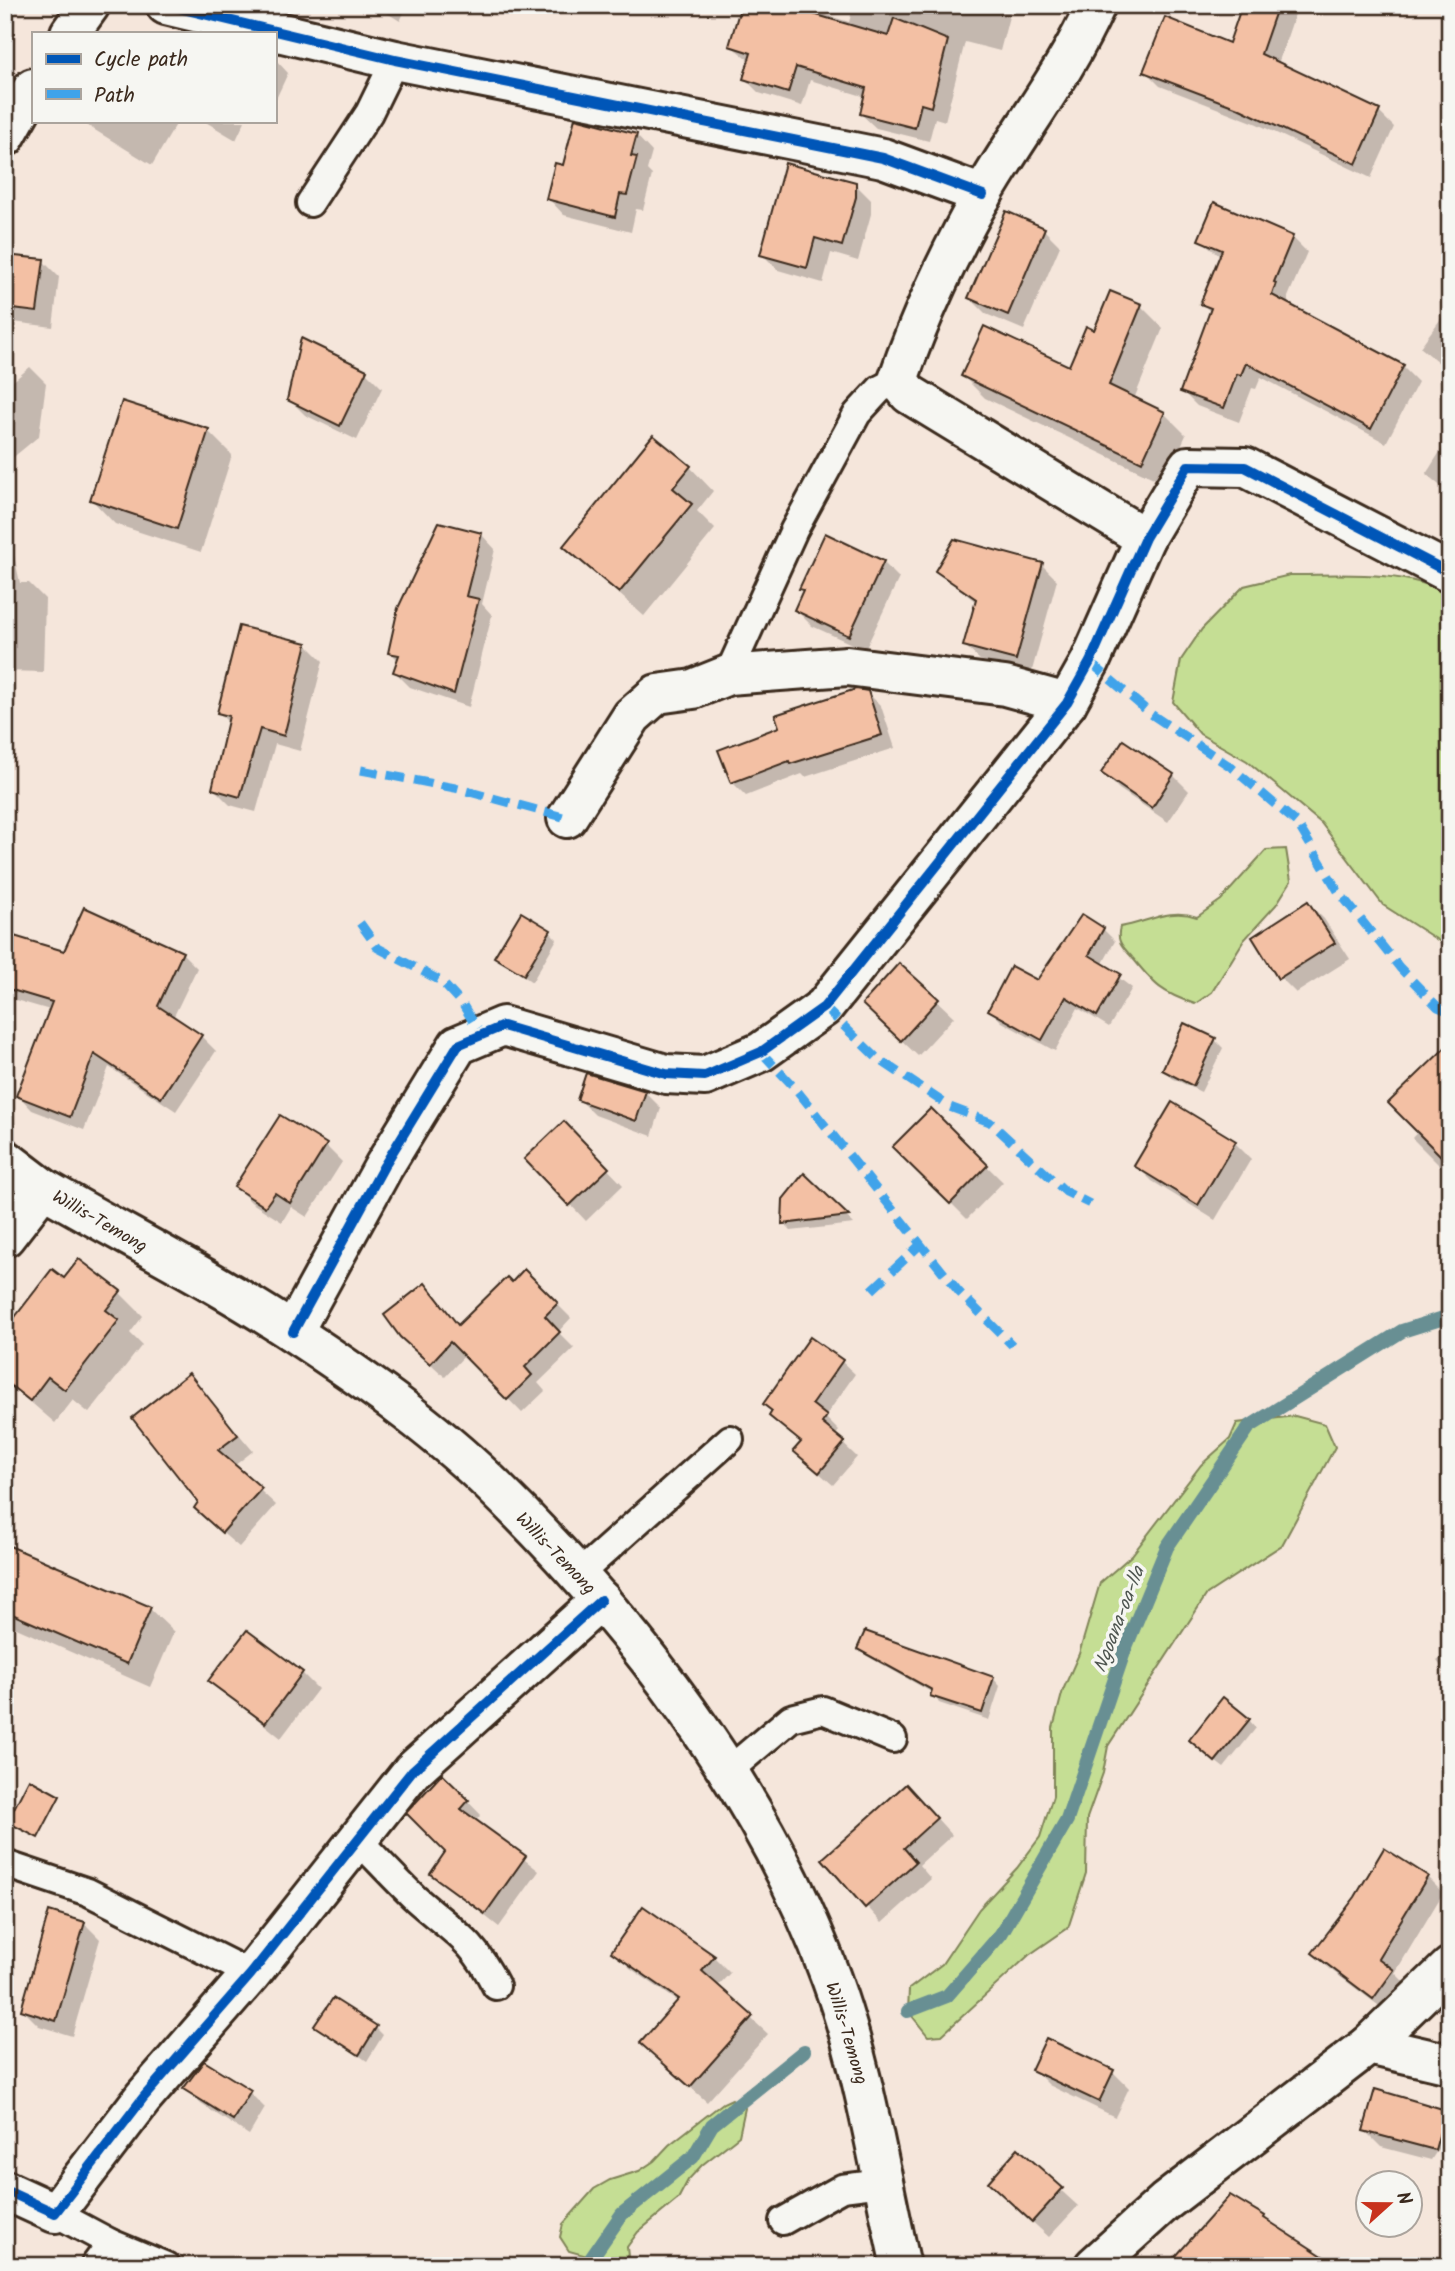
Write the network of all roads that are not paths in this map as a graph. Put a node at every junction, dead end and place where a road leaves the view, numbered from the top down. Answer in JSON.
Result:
{"nodes":[{"id":1,"x":90,"y":5,"type":"edge"},
{"id":2,"x":166,"y":5,"type":"edge"},
{"id":3,"x":1096,"y":5,"type":"edge"},
{"id":4,"x":71,"y":32,"type":"edge"},
{"id":5,"x":395,"y":60,"type":"junction"},
{"id":6,"x":32,"y":90,"type":"edge"},
{"id":7,"x":5,"y":137,"type":"edge"},
{"id":8,"x":983,"y":195,"type":"junction"},
{"id":9,"x":310,"y":203,"type":"dead end"},
{"id":10,"x":898,"y":380,"type":"junction"},
{"id":11,"x":1145,"y":538,"type":"junction"},
{"id":12,"x":1450,"y":573,"type":"edge"},
{"id":13,"x":728,"y":675,"type":"junction"},
{"id":14,"x":1066,"y":703,"type":"junction"},
{"id":15,"x":567,"y":818,"type":"dead end"},
{"id":16,"x":5,"y":1159,"type":"edge"},
{"id":17,"x":43,"y":1188,"type":"junction"},
{"id":18,"x":5,"y":1237,"type":"edge"},
{"id":19,"x":293,"y":1332,"type":"junction"},
{"id":20,"x":730,"y":1439,"type":"dead end"},
{"id":21,"x":589,"y":1588,"type":"junction"},
{"id":22,"x":892,"y":1738,"type":"dead end"},
{"id":23,"x":726,"y":1773,"type":"junction"},
{"id":24,"x":358,"y":1840,"type":"junction"},
{"id":25,"x":5,"y":1864,"type":"edge"},
{"id":26,"x":1450,"y":1967,"type":"edge"},
{"id":27,"x":251,"y":1974,"type":"junction"},
{"id":28,"x":496,"y":1986,"type":"dead end"},
{"id":29,"x":1369,"y":2045,"type":"junction"},
{"id":30,"x":1450,"y":2064,"type":"edge"},
{"id":31,"x":883,"y":2183,"type":"junction"},
{"id":32,"x":5,"y":2190,"type":"edge"},
{"id":33,"x":55,"y":2213,"type":"junction"},
{"id":34,"x":783,"y":2221,"type":"dead end"},
{"id":35,"x":111,"y":2243,"type":"junction"},
{"id":36,"x":94,"y":2266,"type":"edge"},
{"id":37,"x":166,"y":2266,"type":"edge"},
{"id":38,"x":901,"y":2266,"type":"edge"},
{"id":39,"x":1094,"y":2266,"type":"edge"}],
"edges":[{"from":1,"to":4,"type":"street"},
{"from":2,"to":5,"type":"street"},
{"from":3,"to":8,"type":"street"},
{"from":5,"to":8,"type":"street"},
{"from":5,"to":9,"type":"lane"},
{"from":6,"to":7,"type":"street"},
{"from":8,"to":10,"type":"street"},
{"from":10,"to":11,"type":"street"},
{"from":10,"to":13,"type":"lane"},
{"from":11,"to":12,"type":"street"},
{"from":11,"to":14,"type":"street"},
{"from":13,"to":14,"type":"street"},
{"from":13,"to":15,"type":"street"},
{"from":14,"to":19,"type":"street"},
{"from":16,"to":17,"type":"street","name":"Willis-Temong"},
{"from":17,"to":18,"type":"street"},
{"from":17,"to":19,"type":"street","name":"Willis-Temong"},
{"from":19,"to":21,"type":"street","name":"Willis-Temong"},
{"from":20,"to":21,"type":"lane"},
{"from":21,"to":23,"type":"street","name":"Willis-Temong"},
{"from":21,"to":24,"type":"street"},
{"from":22,"to":23,"type":"lane"},
{"from":23,"to":31,"type":"street","name":"Willis-Temong"},
{"from":24,"to":27,"type":"street"},
{"from":24,"to":28,"type":"lane"},
{"from":25,"to":27,"type":"lane"},
{"from":26,"to":29,"type":"street"},
{"from":27,"to":33,"type":"street"},
{"from":29,"to":30,"type":"street"},
{"from":29,"to":39,"type":"street"},
{"from":31,"to":34,"type":"lane"},
{"from":31,"to":38,"type":"street","name":"Willis-Temong"},
{"from":32,"to":33,"type":"street"},
{"from":33,"to":35,"type":"lane"},
{"from":35,"to":36,"type":"lane"},
{"from":35,"to":37,"type":"lane"}]}
